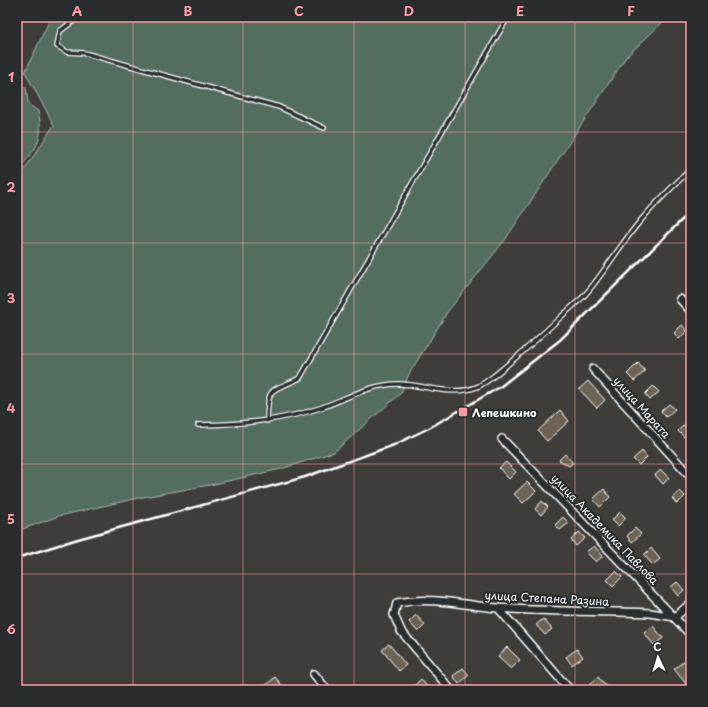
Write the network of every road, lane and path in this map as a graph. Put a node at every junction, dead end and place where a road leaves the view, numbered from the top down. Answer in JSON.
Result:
{"nodes":[{"id":1,"x":79,"y":17,"type":"edge"},
{"id":2,"x":508,"y":17,"type":"edge"},
{"id":3,"x":324,"y":128,"type":"dead end"},
{"id":4,"x":691,"y":169,"type":"edge"},
{"id":5,"x":680,"y":299,"type":"dead end"},
{"id":6,"x":691,"y":311,"type":"edge"},
{"id":7,"x":593,"y":369,"type":"dead end"},
{"id":8,"x":267,"y":421,"type":"junction"},
{"id":9,"x":198,"y":426,"type":"dead end"},
{"id":10,"x":502,"y":439,"type":"dead end"},
{"id":11,"x":691,"y":477,"type":"edge"},
{"id":12,"x":691,"y":603,"type":"edge"},
{"id":13,"x":498,"y":608,"type":"junction"},
{"id":14,"x":675,"y":617,"type":"junction"},
{"id":15,"x":691,"y":636,"type":"edge"},
{"id":16,"x":314,"y":674,"type":"dead end"},
{"id":17,"x":327,"y":690,"type":"edge"},
{"id":18,"x":451,"y":690,"type":"edge"},
{"id":19,"x":570,"y":690,"type":"edge"}],
"edges":[{"from":1,"to":3,"type":"lane"},
{"from":2,"to":8,"type":"lane"},
{"from":4,"to":8,"type":"lane"},
{"from":5,"to":6,"type":"street"},
{"from":7,"to":11,"type":"street","name":"улица Марата"},
{"from":8,"to":9,"type":"lane"},
{"from":10,"to":14,"type":"street","name":"улица Академика Павлова"},
{"from":12,"to":14,"type":"street"},
{"from":13,"to":14,"type":"street","name":"улица Степана Разина"},
{"from":13,"to":18,"type":"street","name":"улица Степана Разина"},
{"from":13,"to":19,"type":"street"},
{"from":14,"to":15,"type":"street","name":"улица Академика Павлова"},
{"from":16,"to":17,"type":"street"}]}
